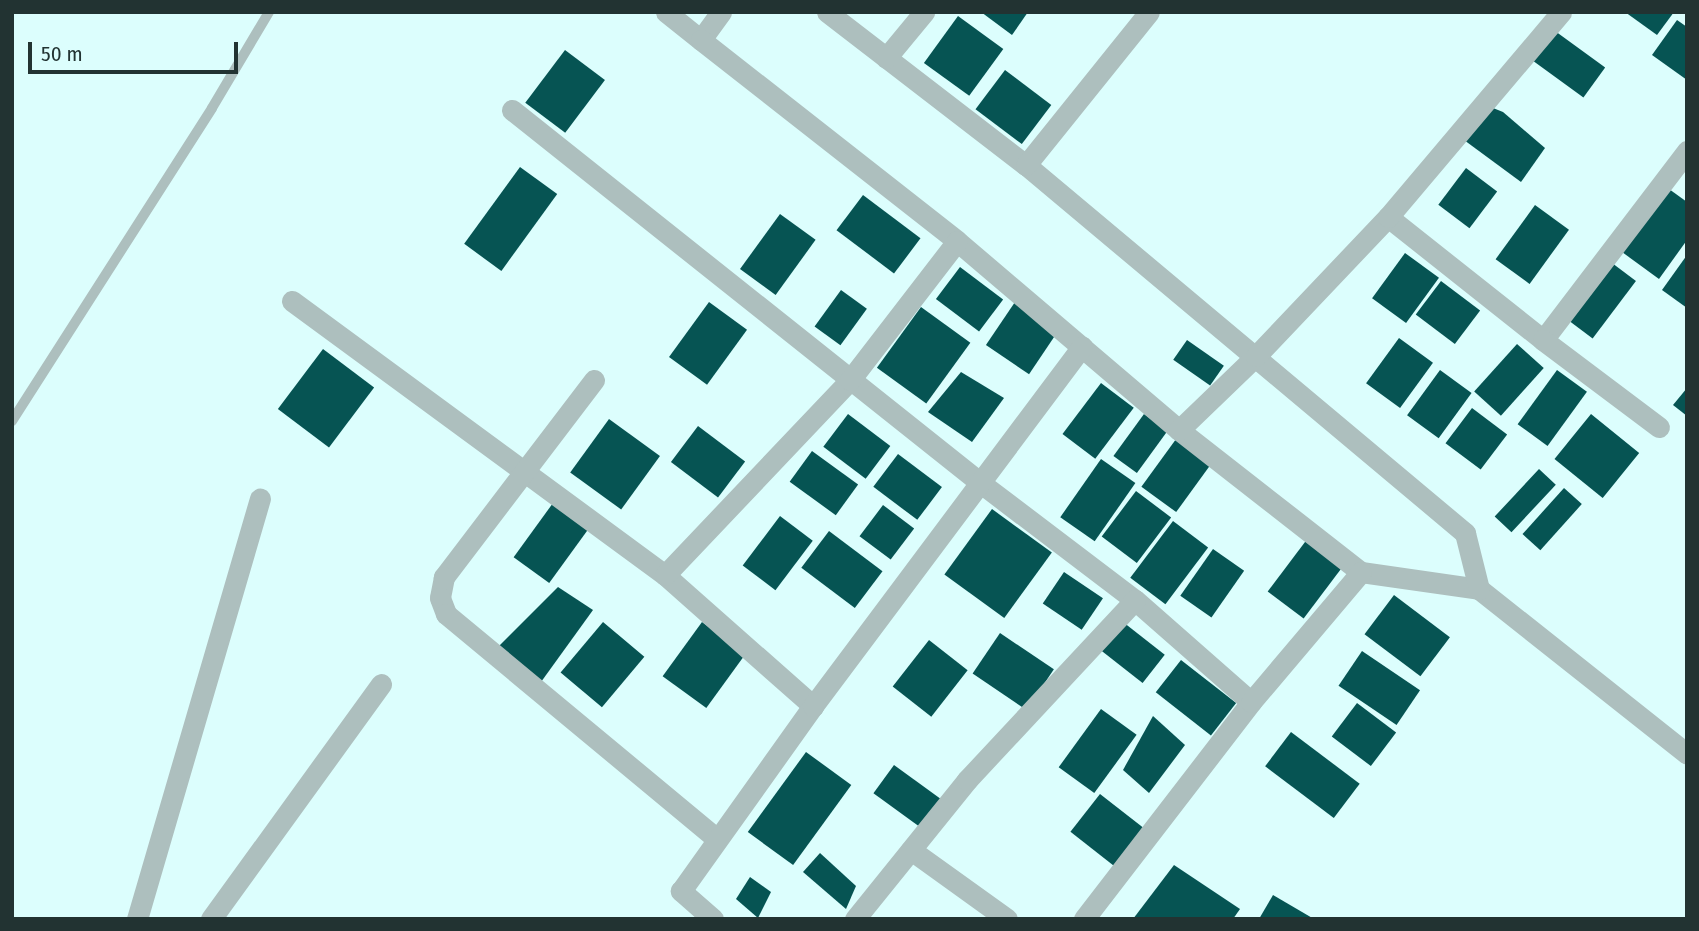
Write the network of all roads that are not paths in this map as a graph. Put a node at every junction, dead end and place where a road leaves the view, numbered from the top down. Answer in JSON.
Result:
{"nodes":[{"id":1,"x":269,"y":12,"type":"edge"},
{"id":2,"x":666,"y":12,"type":"edge"},
{"id":3,"x":721,"y":12,"type":"edge"},
{"id":4,"x":827,"y":12,"type":"edge"},
{"id":5,"x":924,"y":12,"type":"edge"},
{"id":6,"x":1149,"y":12,"type":"edge"},
{"id":7,"x":1561,"y":12,"type":"edge"},
{"id":8,"x":702,"y":40,"type":"junction"},
{"id":9,"x":886,"y":58,"type":"junction"},
{"id":10,"x":512,"y":110,"type":"dead end"},
{"id":11,"x":1687,"y":151,"type":"edge"},
{"id":12,"x":1026,"y":165,"type":"junction"},
{"id":13,"x":1388,"y":217,"type":"junction"},
{"id":14,"x":957,"y":241,"type":"junction"},
{"id":15,"x":292,"y":302,"type":"dead end"},
{"id":16,"x":1543,"y":341,"type":"junction"},
{"id":17,"x":1082,"y":346,"type":"junction"},
{"id":18,"x":1256,"y":356,"type":"junction"},
{"id":19,"x":594,"y":380,"type":"dead end"},
{"id":20,"x":850,"y":380,"type":"junction"},
{"id":21,"x":12,"y":421,"type":"edge"},
{"id":22,"x":1659,"y":427,"type":"dead end"},
{"id":23,"x":1179,"y":430,"type":"junction"},
{"id":24,"x":522,"y":470,"type":"junction"},
{"id":25,"x":982,"y":484,"type":"junction"},
{"id":26,"x":260,"y":499,"type":"dead end"},
{"id":27,"x":1361,"y":572,"type":"junction"},
{"id":28,"x":666,"y":575,"type":"junction"},
{"id":29,"x":1479,"y":589,"type":"junction"},
{"id":30,"x":1135,"y":600,"type":"junction"},
{"id":31,"x":381,"y":684,"type":"dead end"},
{"id":32,"x":1251,"y":702,"type":"junction"},
{"id":33,"x":813,"y":706,"type":"junction"},
{"id":34,"x":1687,"y":754,"type":"edge"},
{"id":35,"x":717,"y":839,"type":"junction"},
{"id":36,"x":911,"y":850,"type":"junction"},
{"id":37,"x":137,"y":919,"type":"edge"},
{"id":38,"x":211,"y":919,"type":"edge"},
{"id":39,"x":713,"y":919,"type":"edge"},
{"id":40,"x":855,"y":919,"type":"edge"},
{"id":41,"x":1007,"y":919,"type":"edge"},
{"id":42,"x":1084,"y":919,"type":"edge"}],
"edges":[{"from":1,"to":21,"type":"lane"},
{"from":2,"to":8,"type":"street"},
{"from":3,"to":8,"type":"street"},
{"from":4,"to":9,"type":"street"},
{"from":5,"to":9,"type":"street"},
{"from":6,"to":12,"type":"street"},
{"from":7,"to":13,"type":"street"},
{"from":8,"to":14,"type":"street"},
{"from":9,"to":12,"type":"street"},
{"from":10,"to":20,"type":"street"},
{"from":11,"to":16,"type":"street"},
{"from":12,"to":18,"type":"street"},
{"from":13,"to":16,"type":"street"},
{"from":13,"to":18,"type":"street"},
{"from":14,"to":17,"type":"street"},
{"from":14,"to":20,"type":"street"},
{"from":15,"to":24,"type":"street"},
{"from":16,"to":22,"type":"street"},
{"from":17,"to":23,"type":"street"},
{"from":17,"to":25,"type":"street"},
{"from":18,"to":23,"type":"street"},
{"from":18,"to":29,"type":"street"},
{"from":19,"to":24,"type":"street"},
{"from":20,"to":25,"type":"street"},
{"from":20,"to":28,"type":"street"},
{"from":23,"to":27,"type":"street"},
{"from":24,"to":28,"type":"street"},
{"from":24,"to":35,"type":"street"},
{"from":25,"to":30,"type":"street"},
{"from":25,"to":33,"type":"street"},
{"from":26,"to":37,"type":"street"},
{"from":27,"to":29,"type":"street"},
{"from":27,"to":32,"type":"street"},
{"from":28,"to":33,"type":"street"},
{"from":29,"to":34,"type":"street"},
{"from":30,"to":32,"type":"street"},
{"from":30,"to":36,"type":"street"},
{"from":31,"to":38,"type":"street"},
{"from":32,"to":42,"type":"street"},
{"from":33,"to":35,"type":"street"},
{"from":35,"to":39,"type":"street"},
{"from":36,"to":40,"type":"street"},
{"from":36,"to":41,"type":"street"}]}
